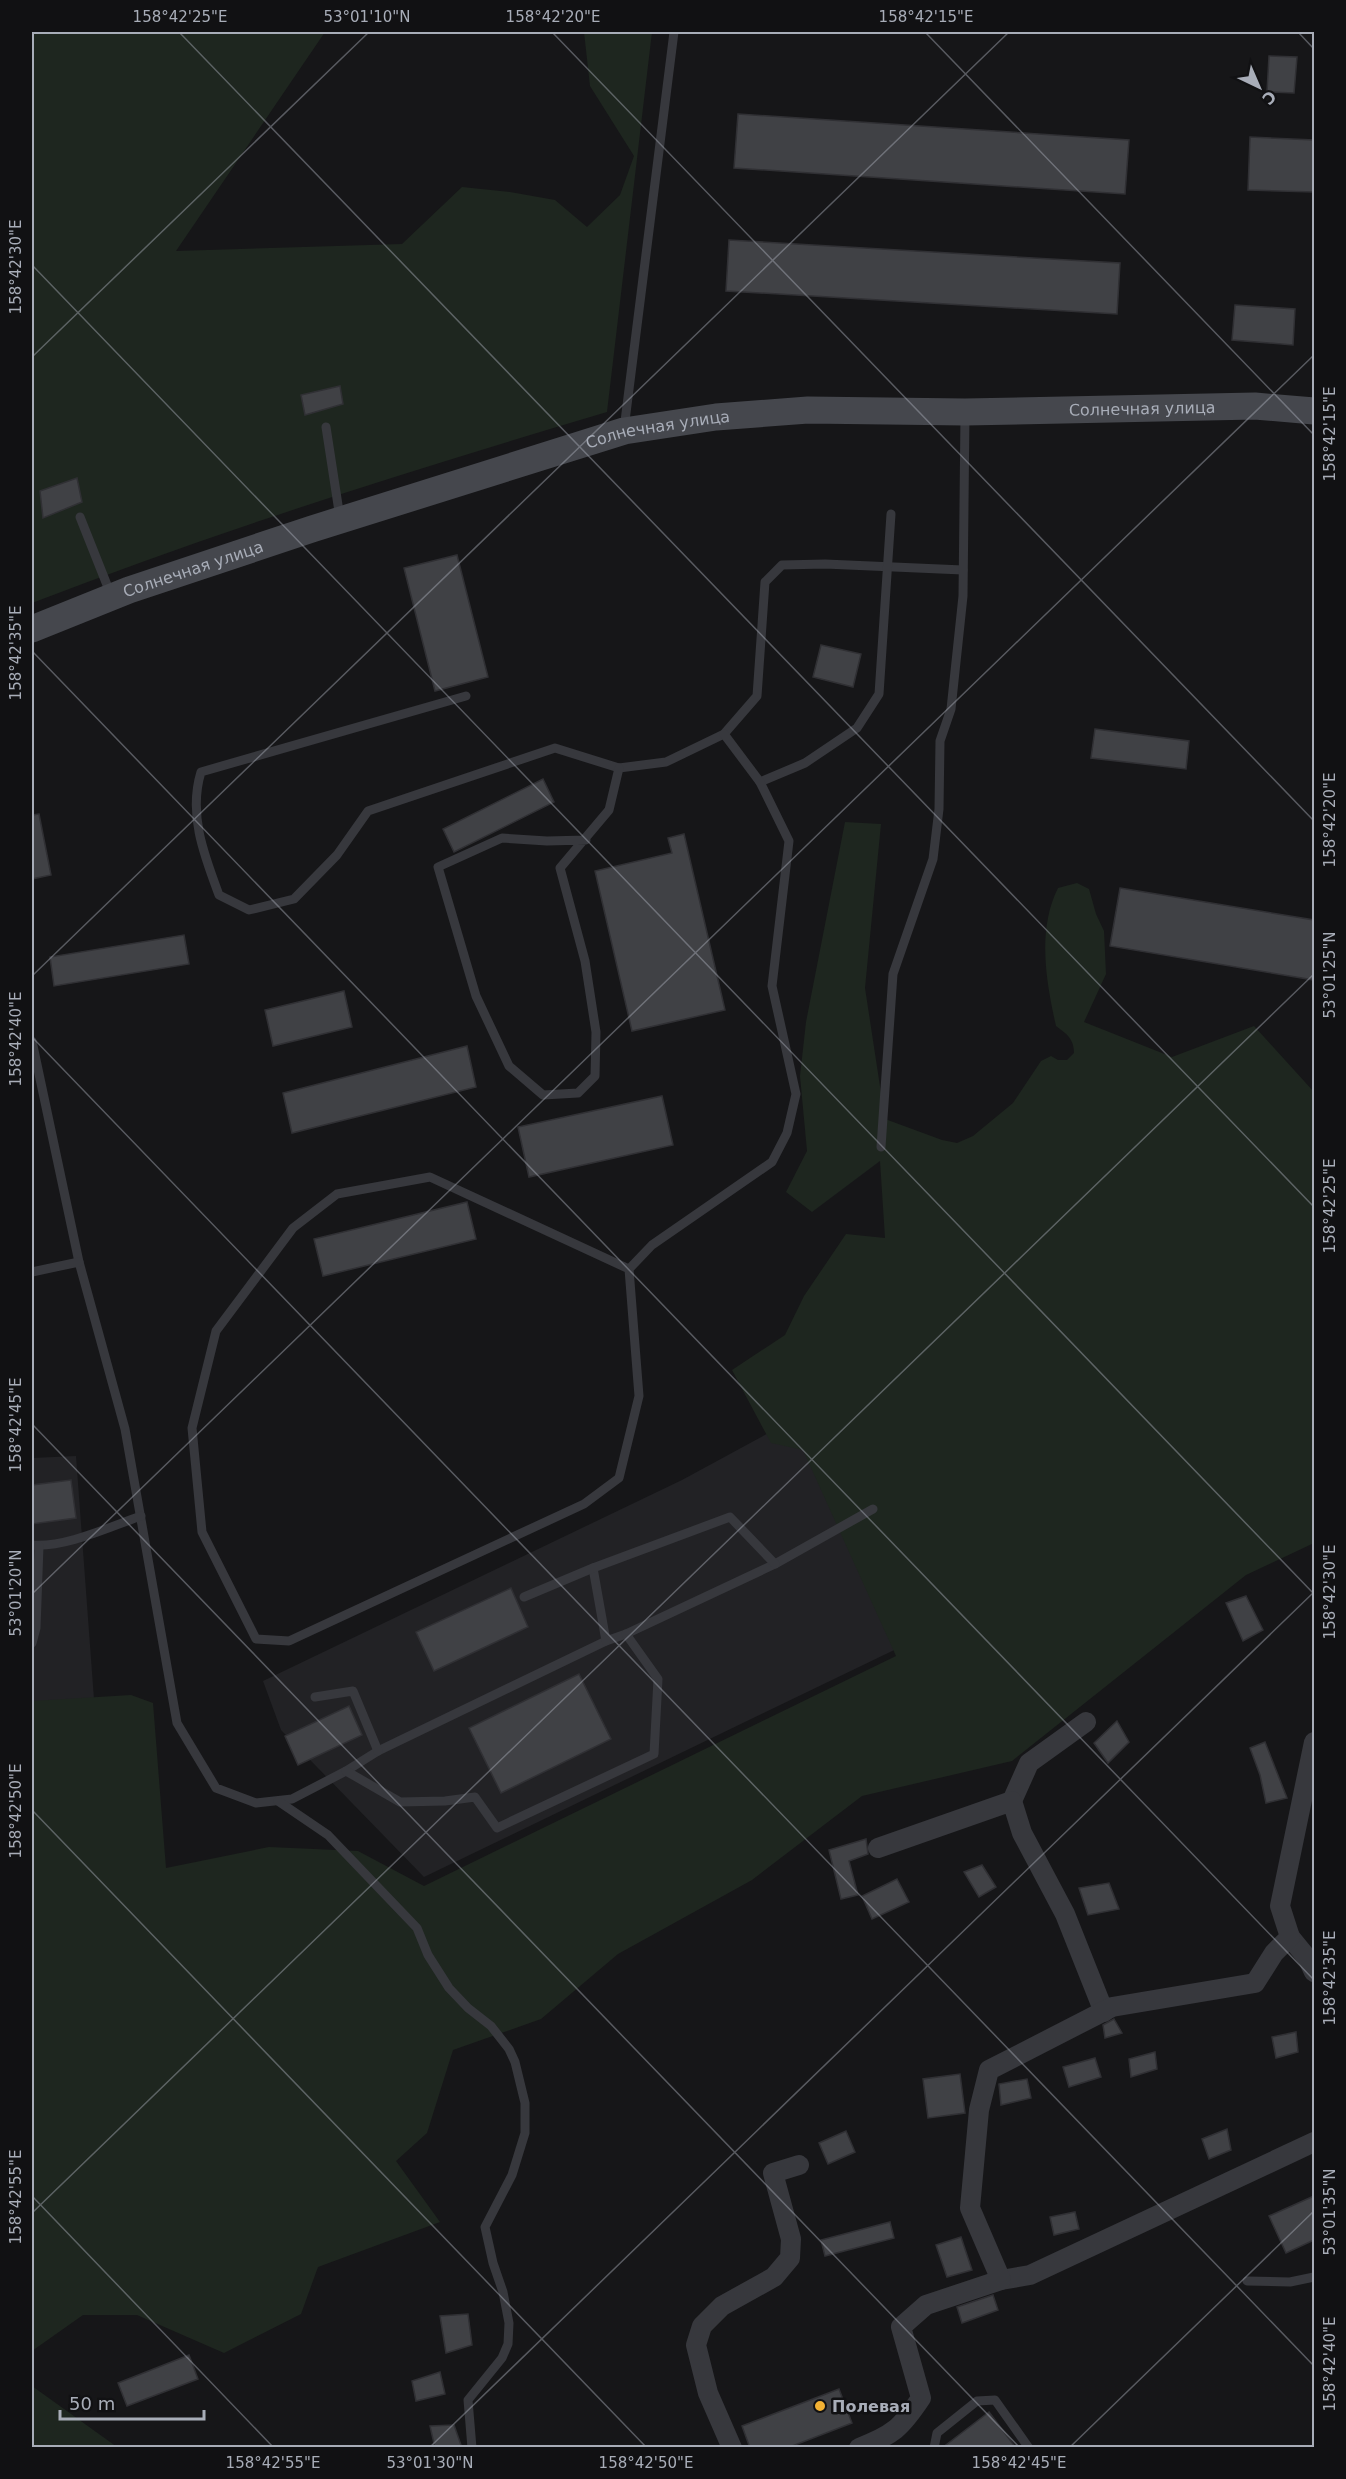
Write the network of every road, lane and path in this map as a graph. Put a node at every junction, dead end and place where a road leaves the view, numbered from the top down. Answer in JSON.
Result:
{"nodes":[{"id":1,"x":674,"y":32,"type":"edge"},
{"id":2,"x":1314,"y":411,"type":"edge"},
{"id":3,"x":965,"y":412,"type":"junction"},
{"id":4,"x":326,"y":427,"type":"dead end"},
{"id":5,"x":624,"y":431,"type":"junction"},
{"id":6,"x":891,"y":514,"type":"dead end"},
{"id":7,"x":80,"y":517,"type":"dead end"},
{"id":8,"x":340,"y":520,"type":"junction"},
{"id":9,"x":887,"y":567,"type":"junction"},
{"id":10,"x":963,"y":570,"type":"junction"},
{"id":11,"x":111,"y":597,"type":"junction"},
{"id":12,"x":32,"y":629,"type":"edge"},
{"id":13,"x":466,"y":696,"type":"dead end"},
{"id":14,"x":724,"y":734,"type":"junction"},
{"id":15,"x":619,"y":768,"type":"junction"},
{"id":16,"x":760,"y":783,"type":"junction"},
{"id":17,"x":586,"y":840,"type":"junction"},
{"id":18,"x":32,"y":1041,"type":"edge"},
{"id":19,"x":881,"y":1147,"type":"dead end"},
{"id":20,"x":79,"y":1262,"type":"junction"},
{"id":21,"x":629,"y":1269,"type":"junction"},
{"id":22,"x":32,"y":1272,"type":"edge"},
{"id":23,"x":873,"y":1509,"type":"dead end"},
{"id":24,"x":141,"y":1516,"type":"junction"},
{"id":25,"x":35,"y":1545,"type":"edge"},
{"id":26,"x":775,"y":1564,"type":"junction"},
{"id":27,"x":593,"y":1568,"type":"junction"},
{"id":28,"x":524,"y":1597,"type":"dead end"},
{"id":29,"x":626,"y":1634,"type":"junction"},
{"id":30,"x":606,"y":1641,"type":"junction"},
{"id":31,"x":32,"y":1643,"type":"edge"},
{"id":32,"x":315,"y":1697,"type":"dead end"},
{"id":33,"x":1086,"y":1722,"type":"dead end"},
{"id":34,"x":1314,"y":1742,"type":"edge"},
{"id":35,"x":378,"y":1751,"type":"junction"},
{"id":36,"x":346,"y":1772,"type":"junction"},
{"id":37,"x":278,"y":1801,"type":"junction"},
{"id":38,"x":1012,"y":1801,"type":"junction"},
{"id":39,"x":878,"y":1848,"type":"dead end"},
{"id":40,"x":1290,"y":1937,"type":"junction"},
{"id":41,"x":1314,"y":1972,"type":"edge"},
{"id":42,"x":1104,"y":2012,"type":"junction"},
{"id":43,"x":1314,"y":2142,"type":"edge"},
{"id":44,"x":799,"y":2165,"type":"dead end"},
{"id":45,"x":1314,"y":2277,"type":"edge"},
{"id":46,"x":1001,"y":2280,"type":"junction"},
{"id":47,"x":1247,"y":2281,"type":"dead end"},
{"id":48,"x":881,"y":2443,"type":"edge"},
{"id":49,"x":472,"y":2448,"type":"edge"},
{"id":50,"x":732,"y":2448,"type":"edge"},
{"id":51,"x":859,"y":2448,"type":"edge"},
{"id":52,"x":934,"y":2448,"type":"edge"},
{"id":53,"x":1029,"y":2448,"type":"edge"}],
"edges":[{"from":1,"to":5,"type":"lane"},
{"from":2,"to":3,"type":"street","name":"Солнечная улица"},
{"from":3,"to":5,"type":"street","name":"Солнечная улица"},
{"from":3,"to":10,"type":"lane"},
{"from":4,"to":8,"type":"lane"},
{"from":5,"to":8,"type":"street","name":"Солнечная улица"},
{"from":6,"to":9,"type":"lane"},
{"from":7,"to":11,"type":"lane"},
{"from":8,"to":11,"type":"street","name":"Солнечная улица"},
{"from":9,"to":10,"type":"lane"},
{"from":9,"to":14,"type":"lane"},
{"from":9,"to":16,"type":"lane"},
{"from":10,"to":19,"type":"lane"},
{"from":11,"to":12,"type":"street","name":"Солнечная улица"},
{"from":13,"to":15,"type":"lane"},
{"from":14,"to":15,"type":"lane"},
{"from":14,"to":16,"type":"lane"},
{"from":15,"to":17,"type":"lane"},
{"from":16,"to":21,"type":"lane"},
{"from":17,"to":17,"type":"lane"},
{"from":18,"to":20,"type":"lane"},
{"from":20,"to":22,"type":"lane"},
{"from":20,"to":24,"type":"lane"},
{"from":21,"to":21,"type":"lane"},
{"from":23,"to":26,"type":"lane"},
{"from":24,"to":25,"type":"lane"},
{"from":24,"to":37,"type":"lane"},
{"from":25,"to":31,"type":"lane"},
{"from":26,"to":27,"type":"lane"},
{"from":26,"to":29,"type":"lane"},
{"from":27,"to":28,"type":"lane"},
{"from":27,"to":30,"type":"lane"},
{"from":29,"to":30,"type":"lane"},
{"from":29,"to":36,"type":"lane"},
{"from":30,"to":35,"type":"lane"},
{"from":32,"to":35,"type":"lane"},
{"from":33,"to":38,"type":"street"},
{"from":34,"to":40,"type":"street"},
{"from":35,"to":36,"type":"lane"},
{"from":36,"to":37,"type":"lane"},
{"from":37,"to":49,"type":"lane"},
{"from":38,"to":39,"type":"street"},
{"from":38,"to":42,"type":"street"},
{"from":40,"to":41,"type":"street"},
{"from":40,"to":42,"type":"street"},
{"from":42,"to":46,"type":"street"},
{"from":43,"to":46,"type":"street"},
{"from":44,"to":50,"type":"street"},
{"from":45,"to":47,"type":"lane"},
{"from":46,"to":48,"type":"street"},
{"from":48,"to":51,"type":"street"},
{"from":52,"to":53,"type":"lane"}]}
